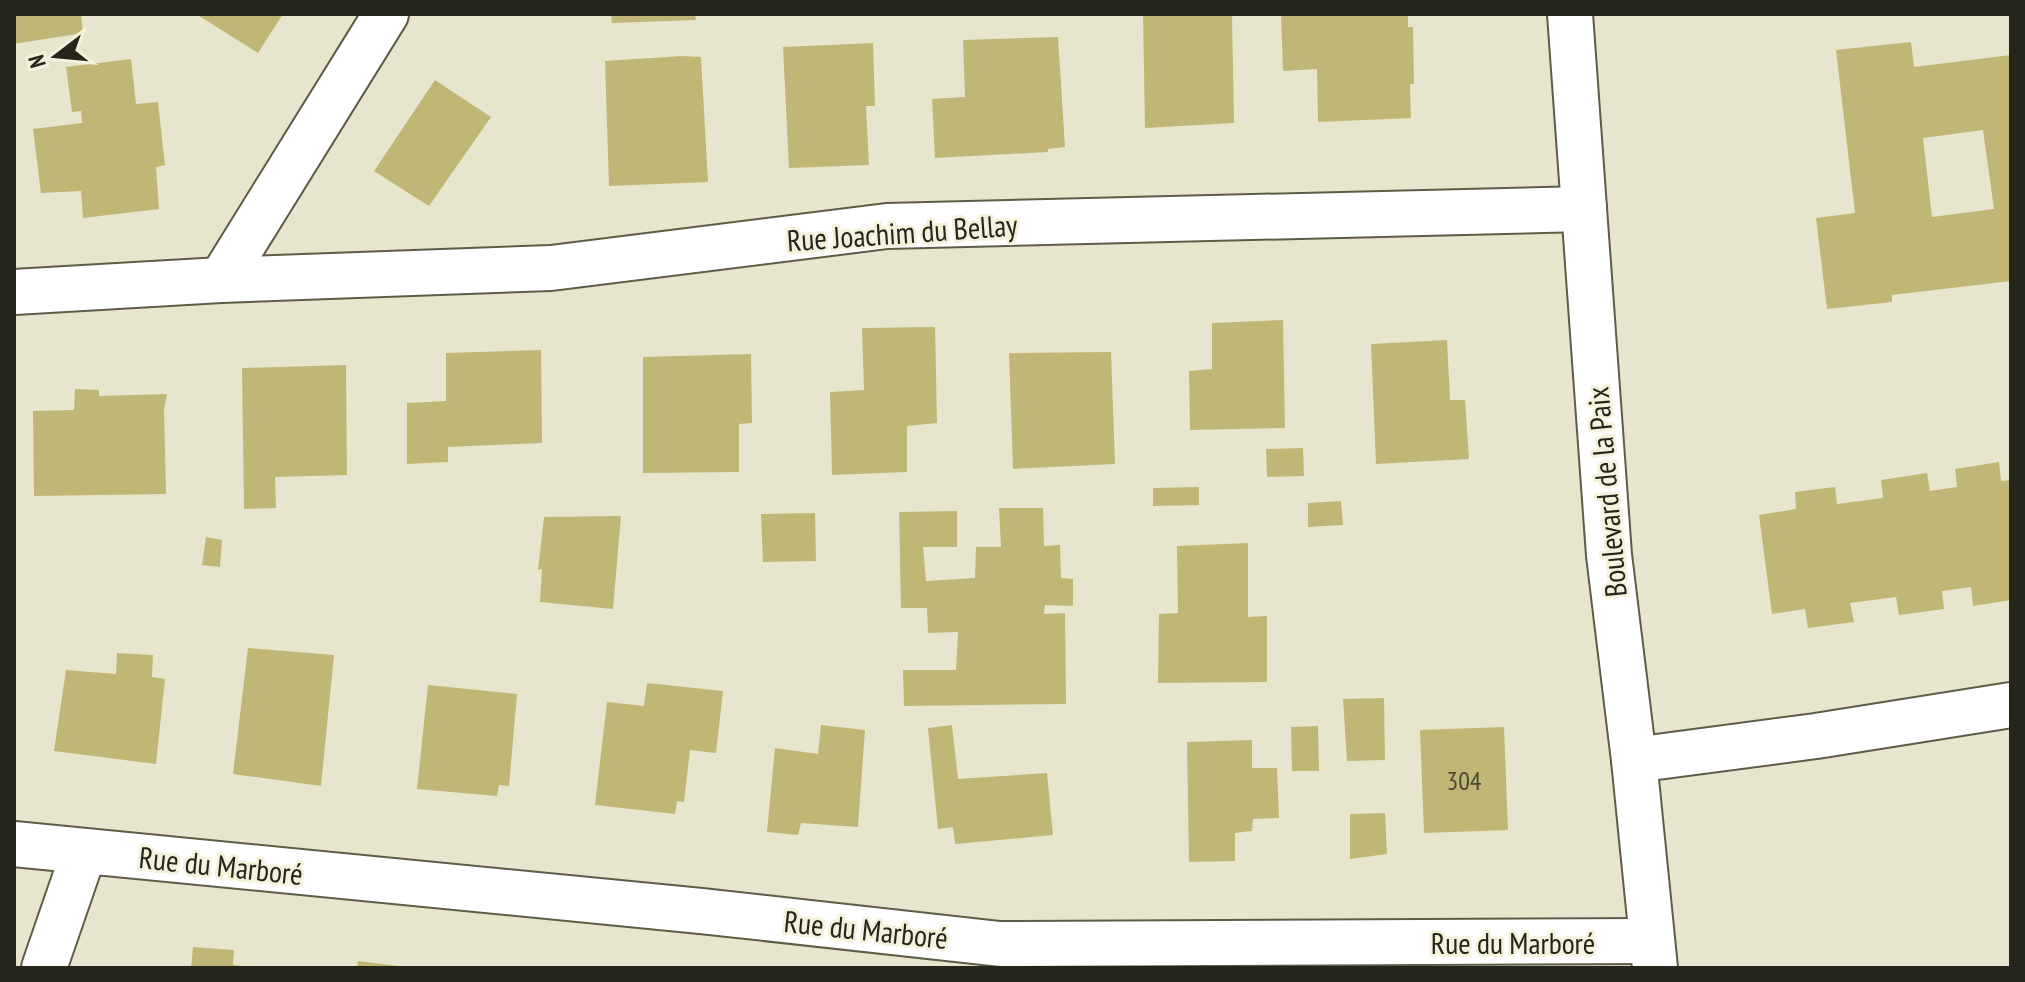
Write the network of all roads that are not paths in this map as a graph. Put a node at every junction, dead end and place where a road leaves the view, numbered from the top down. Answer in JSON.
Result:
{"nodes":[{"id":1,"x":386,"y":14,"type":"edge"},
{"id":2,"x":1570,"y":14,"type":"edge"},
{"id":3,"x":1584,"y":209,"type":"junction"},
{"id":4,"x":221,"y":280,"type":"junction"},
{"id":5,"x":14,"y":292,"type":"edge"},
{"id":6,"x":2011,"y":705,"type":"edge"},
{"id":7,"x":1634,"y":760,"type":"junction"},
{"id":8,"x":14,"y":844,"type":"edge"},
{"id":9,"x":84,"y":852,"type":"junction"},
{"id":10,"x":1653,"y":955,"type":"edge"},
{"id":11,"x":44,"y":968,"type":"edge"}],
"edges":[{"from":1,"to":4,"type":"street"},
{"from":2,"to":3,"type":"street","name":"Boulevard de la Paix"},
{"from":3,"to":4,"type":"street","name":"Rue Joachim du Bellay"},
{"from":3,"to":7,"type":"street","name":"Boulevard de la Paix"},
{"from":4,"to":5,"type":"street","name":"Rue Joachim du Bellay"},
{"from":6,"to":7,"type":"street"},
{"from":7,"to":10,"type":"street","name":"Boulevard de la Paix"},
{"from":8,"to":9,"type":"street","name":"Rue du Marboré"},
{"from":9,"to":10,"type":"street","name":"Rue du Marboré"},
{"from":9,"to":11,"type":"street"}]}
